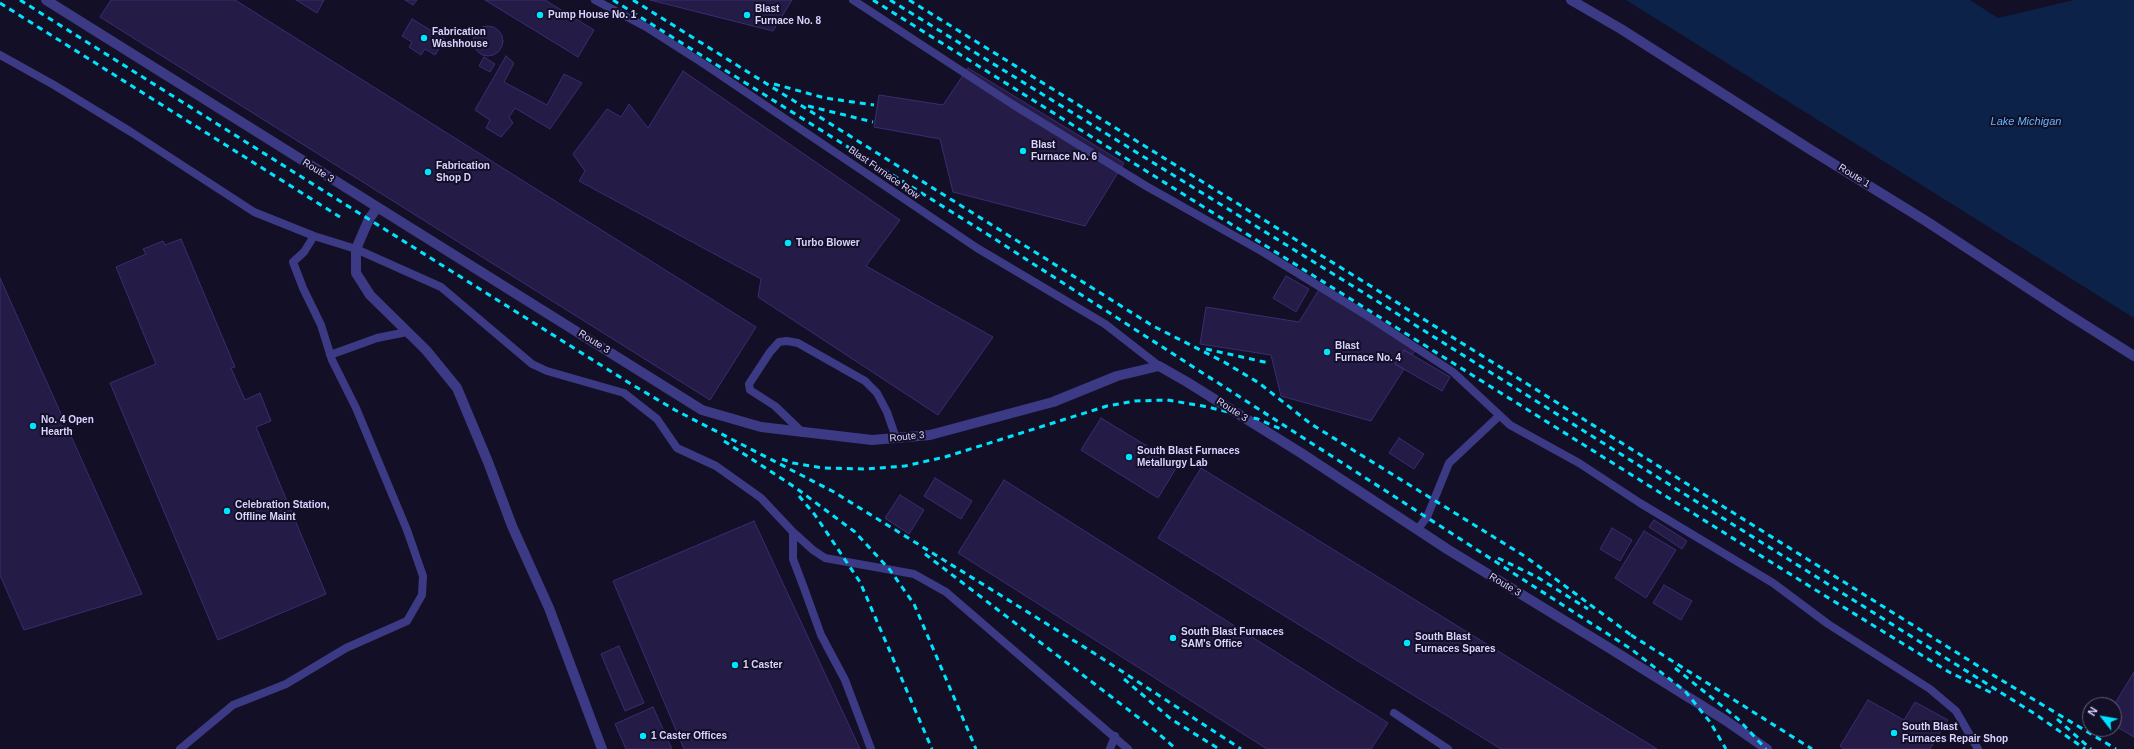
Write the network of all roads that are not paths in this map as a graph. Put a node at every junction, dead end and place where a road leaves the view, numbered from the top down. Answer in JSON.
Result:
{"nodes":[{"id":1,"x":46,"y":0,"type":"edge"},
{"id":2,"x":595,"y":0,"type":"edge"},
{"id":3,"x":853,"y":0,"type":"edge"},
{"id":4,"x":1571,"y":0,"type":"edge"},
{"id":5,"x":0,"y":55,"type":"edge"},
{"id":6,"x":378,"y":208,"type":"junction"},
{"id":7,"x":314,"y":236,"type":"junction"},
{"id":8,"x":356,"y":249,"type":"junction"},
{"id":9,"x":407,"y":332,"type":"junction"},
{"id":10,"x":330,"y":355,"type":"junction"},
{"id":11,"x":2134,"y":356,"type":"edge"},
{"id":12,"x":1159,"y":366,"type":"junction"},
{"id":13,"x":1499,"y":416,"type":"junction"},
{"id":14,"x":804,"y":433,"type":"junction"},
{"id":15,"x":896,"y":438,"type":"junction"},
{"id":16,"x":1417,"y":530,"type":"junction"},
{"id":17,"x":793,"y":532,"type":"junction"},
{"id":18,"x":1394,"y":713,"type":"dead end"},
{"id":19,"x":1114,"y":736,"type":"junction"},
{"id":20,"x":180,"y":749,"type":"edge"},
{"id":21,"x":602,"y":749,"type":"edge"},
{"id":22,"x":871,"y":749,"type":"edge"},
{"id":23,"x":1110,"y":749,"type":"edge"},
{"id":24,"x":1128,"y":749,"type":"edge"},
{"id":25,"x":1448,"y":749,"type":"edge"},
{"id":26,"x":1767,"y":749,"type":"edge"},
{"id":27,"x":1978,"y":749,"type":"edge"}],
"edges":[{"from":1,"to":6,"type":"street","name":"Route 3"},
{"from":2,"to":12,"type":"lane","name":"Blast Furnace Row"},
{"from":3,"to":13,"type":"lane"},
{"from":4,"to":11,"type":"street","name":"Route 1"},
{"from":5,"to":7,"type":"lane"},
{"from":6,"to":8,"type":"street"},
{"from":6,"to":14,"type":"street","name":"Route 3"},
{"from":7,"to":8,"type":"lane"},
{"from":7,"to":10,"type":"lane"},
{"from":8,"to":9,"type":"street"},
{"from":8,"to":17,"type":"lane"},
{"from":9,"to":10,"type":"lane"},
{"from":9,"to":21,"type":"street"},
{"from":10,"to":20,"type":"lane"},
{"from":12,"to":15,"type":"street","name":"Route 3"},
{"from":12,"to":16,"type":"street","name":"Route 3"},
{"from":13,"to":16,"type":"lane"},
{"from":13,"to":27,"type":"lane"},
{"from":14,"to":15,"type":"street","name":"Route 3"},
{"from":14,"to":15,"type":"lane"},
{"from":16,"to":26,"type":"street","name":"Route 3"},
{"from":17,"to":19,"type":"lane"},
{"from":17,"to":22,"type":"lane"},
{"from":18,"to":25,"type":"lane"},
{"from":19,"to":23,"type":"lane"},
{"from":19,"to":24,"type":"lane"}]}
